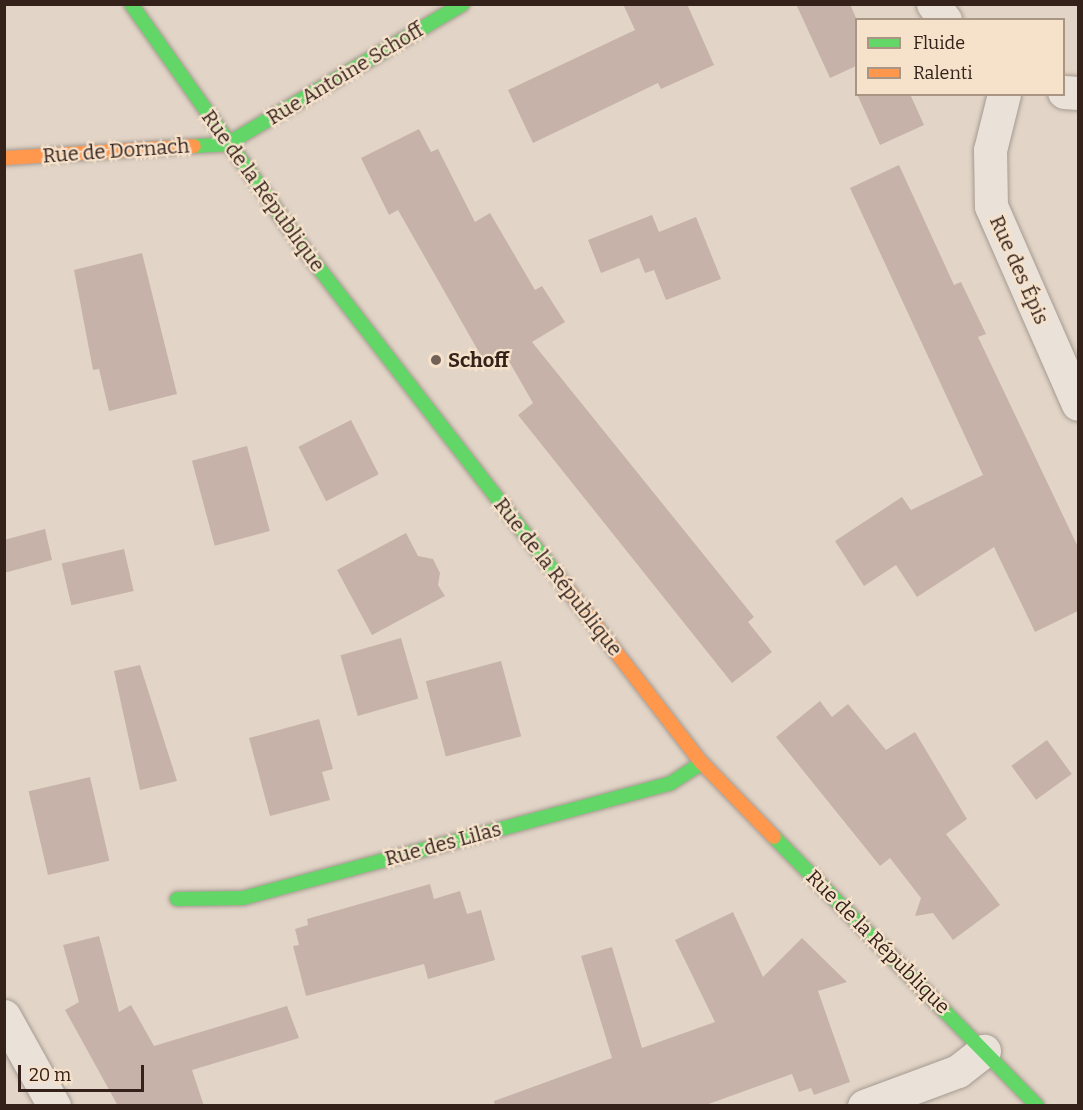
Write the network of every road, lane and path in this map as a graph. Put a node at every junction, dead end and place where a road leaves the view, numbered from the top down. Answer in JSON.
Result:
{"nodes":[{"id":1,"x":131,"y":4,"type":"edge"},
{"id":2,"x":463,"y":4,"type":"edge"},
{"id":3,"x":933,"y":4,"type":"edge"},
{"id":4,"x":944,"y":18,"type":"edge"},
{"id":5,"x":1004,"y":96,"type":"edge"},
{"id":6,"x":227,"y":144,"type":"junction"},
{"id":7,"x":4,"y":158,"type":"edge"},
{"id":8,"x":1078,"y":404,"type":"edge"},
{"id":9,"x":702,"y":763,"type":"junction"},
{"id":10,"x":177,"y":899,"type":"dead end"},
{"id":11,"x":4,"y":1016,"type":"edge"},
{"id":12,"x":984,"y":1051,"type":"junction"},
{"id":13,"x":54,"y":1106,"type":"edge"},
{"id":14,"x":864,"y":1106,"type":"edge"},
{"id":15,"x":1037,"y":1106,"type":"edge"}],
"edges":[{"from":1,"to":6,"type":"main road","name":"Rue de la République"},
{"from":2,"to":6,"type":"main road","name":"Rue Antoine Schoff"},
{"from":3,"to":4,"type":"street"},
{"from":5,"to":8,"type":"street","name":"Rue des Épis"},
{"from":6,"to":7,"type":"main road","name":"Rue de Dornach"},
{"from":6,"to":9,"type":"main road","name":"Rue de la République"},
{"from":9,"to":10,"type":"main road","name":"Rue des Lilas"},
{"from":9,"to":12,"type":"main road","name":"Rue de la République"},
{"from":11,"to":13,"type":"street"},
{"from":12,"to":14,"type":"street"},
{"from":12,"to":15,"type":"main road","name":"Rue de la République"}]}
